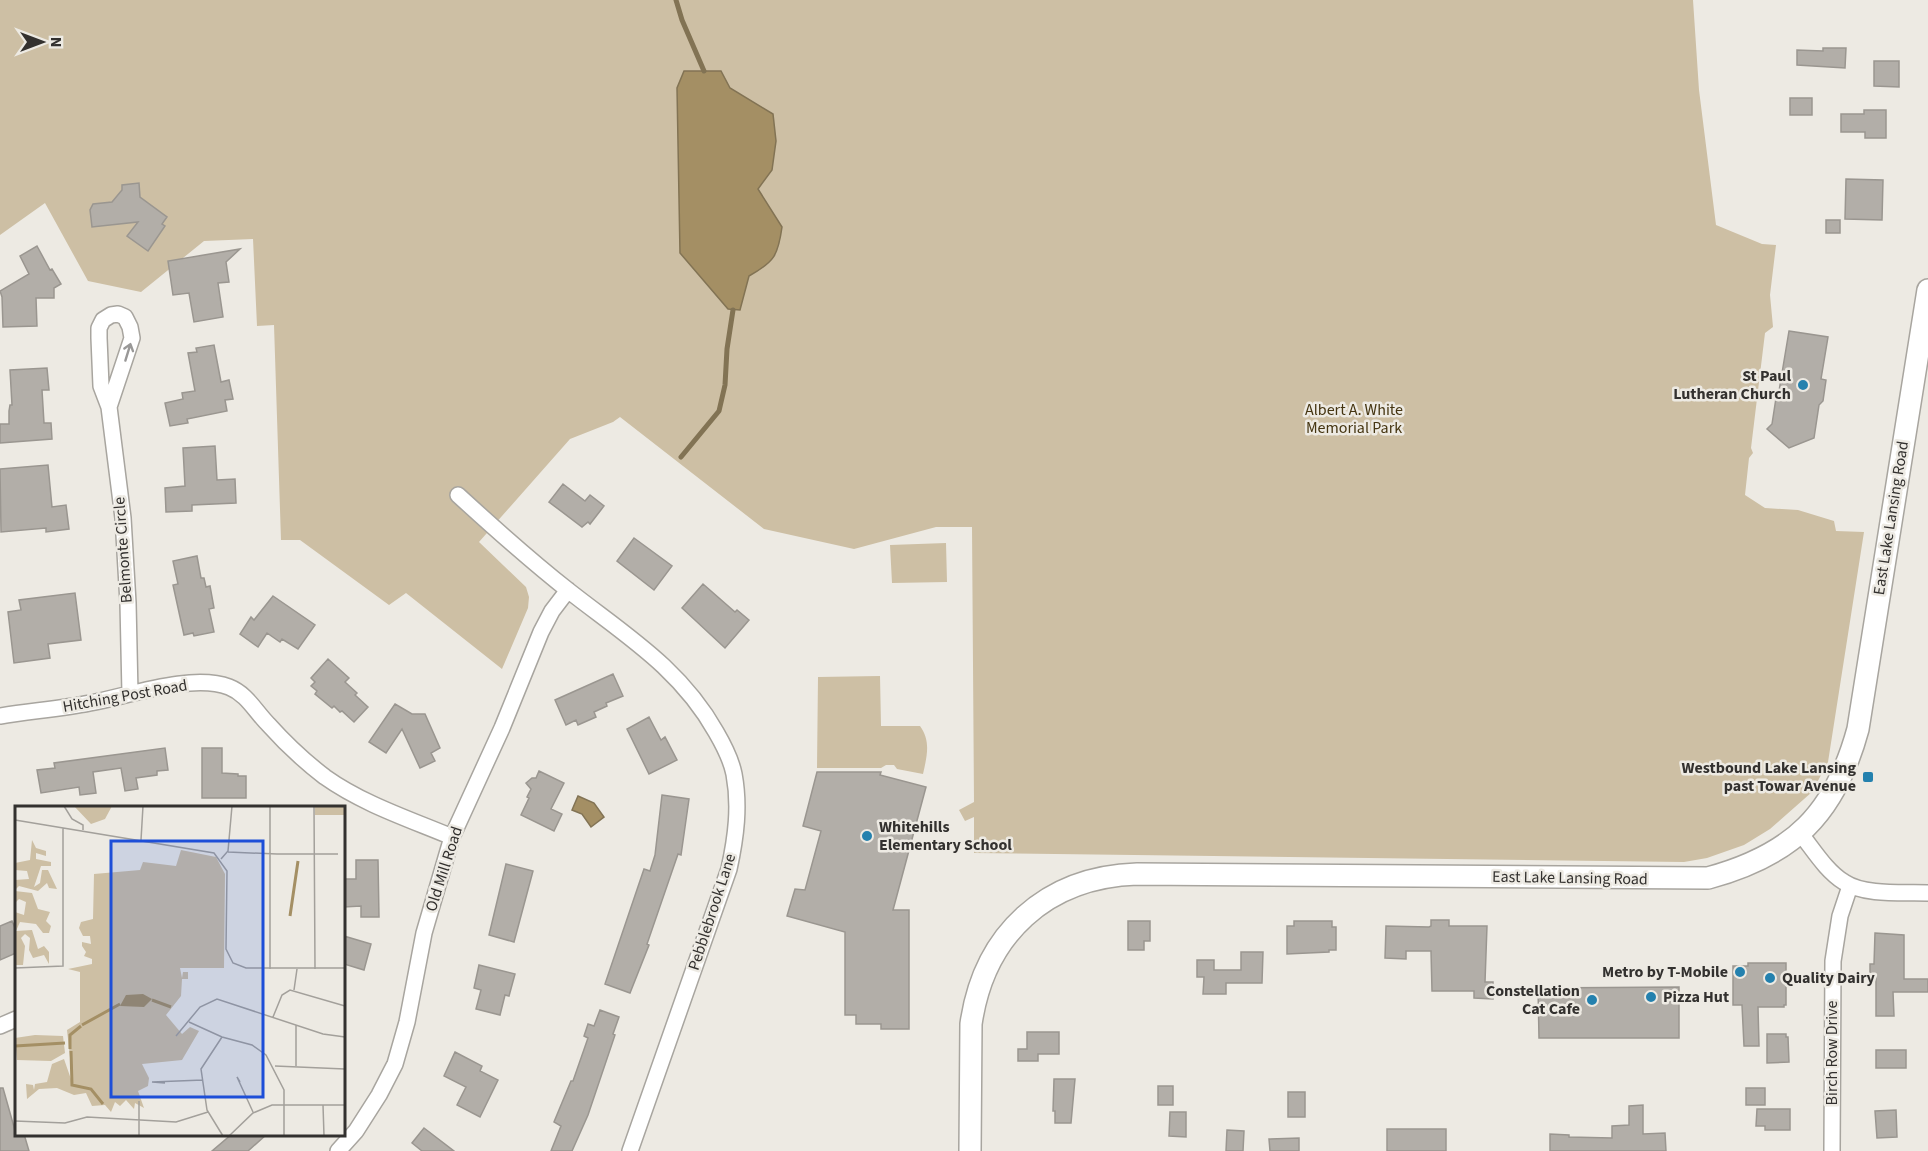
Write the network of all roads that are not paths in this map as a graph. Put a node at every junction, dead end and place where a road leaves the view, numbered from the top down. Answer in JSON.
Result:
{"nodes":[{"id":1,"x":1928,"y":290,"type":"edge"},
{"id":2,"x":109,"y":407,"type":"junction"},
{"id":3,"x":458,"y":495,"type":"dead end"},
{"id":4,"x":568,"y":590,"type":"junction"},
{"id":5,"x":130,"y":694,"type":"junction"},
{"id":6,"x":0,"y":716,"type":"edge"},
{"id":7,"x":1800,"y":833,"type":"junction"},
{"id":8,"x":452,"y":837,"type":"junction"},
{"id":9,"x":1850,"y":886,"type":"junction"},
{"id":10,"x":1928,"y":893,"type":"edge"},
{"id":11,"x":15,"y":1019,"type":"edge"},
{"id":12,"x":0,"y":1026,"type":"edge"},
{"id":13,"x":338,"y":1151,"type":"edge"},
{"id":14,"x":630,"y":1151,"type":"edge"},
{"id":15,"x":970,"y":1151,"type":"edge"},
{"id":16,"x":1832,"y":1151,"type":"edge"}],
"edges":[{"from":1,"to":7,"type":"main road","name":"East Lake Lansing Road"},
{"from":2,"to":2,"type":"street","name":"Belmonte Circle","one_way":true},
{"from":2,"to":5,"type":"street","name":"Belmonte Circle"},
{"from":3,"to":4,"type":"street","name":"Pebblebrook Lane"},
{"from":4,"to":8,"type":"street","name":"Old Mill Road"},
{"from":4,"to":14,"type":"street","name":"Pebblebrook Lane"},
{"from":5,"to":6,"type":"street","name":"Hitching Post Road"},
{"from":5,"to":8,"type":"street","name":"Hitching Post Road"},
{"from":7,"to":9,"type":"street"},
{"from":7,"to":15,"type":"main road","name":"East Lake Lansing Road"},
{"from":8,"to":13,"type":"street","name":"Old Mill Road"},
{"from":9,"to":10,"type":"street"},
{"from":9,"to":16,"type":"street","name":"Birch Row Drive"},
{"from":11,"to":12,"type":"street"}]}
